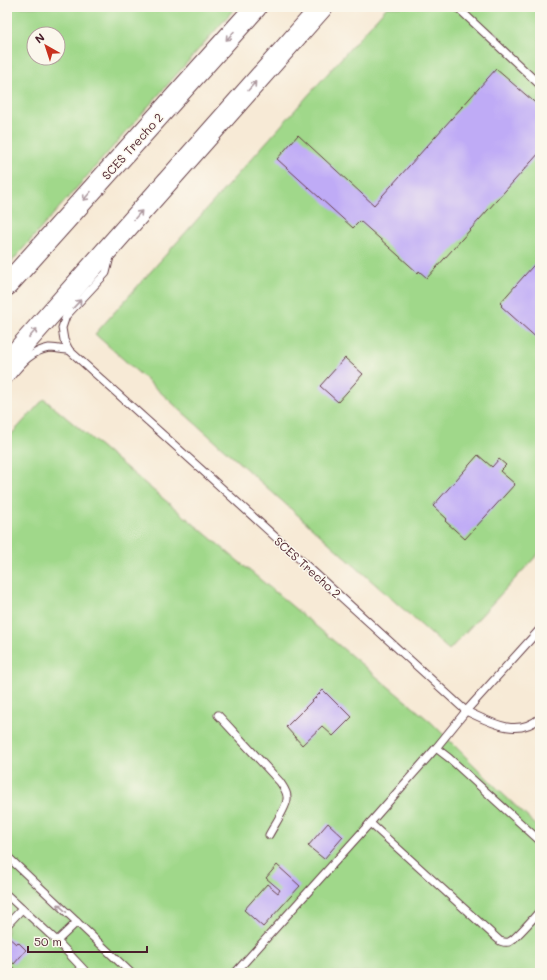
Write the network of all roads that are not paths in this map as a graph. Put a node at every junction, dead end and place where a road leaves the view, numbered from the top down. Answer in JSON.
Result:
{"nodes":[{"id":1,"x":256,"y":7,"type":"edge"},
{"id":2,"x":322,"y":7,"type":"edge"},
{"id":3,"x":456,"y":7,"type":"edge"},
{"id":4,"x":540,"y":85,"type":"edge"},
{"id":5,"x":115,"y":240,"type":"junction"},
{"id":6,"x":7,"y":285,"type":"edge"},
{"id":7,"x":69,"y":350,"type":"junction"},
{"id":8,"x":7,"y":363,"type":"edge"},
{"id":9,"x":7,"y":381,"type":"edge"},
{"id":10,"x":540,"y":629,"type":"edge"},
{"id":11,"x":466,"y":711,"type":"junction"},
{"id":12,"x":218,"y":715,"type":"dead end"},
{"id":13,"x":540,"y":718,"type":"edge"},
{"id":14,"x":436,"y":748,"type":"junction"},
{"id":15,"x":370,"y":823,"type":"junction"},
{"id":16,"x":268,"y":835,"type":"dead end"},
{"id":17,"x":540,"y":841,"type":"edge"},
{"id":18,"x":7,"y":856,"type":"edge"},
{"id":19,"x":7,"y":895,"type":"edge"},
{"id":20,"x":22,"y":909,"type":"junction"},
{"id":21,"x":540,"y":911,"type":"edge"},
{"id":22,"x":77,"y":922,"type":"junction"},
{"id":23,"x":7,"y":925,"type":"edge"},
{"id":24,"x":57,"y":941,"type":"junction"},
{"id":25,"x":7,"y":968,"type":"edge"},
{"id":26,"x":13,"y":973,"type":"edge"},
{"id":27,"x":87,"y":973,"type":"edge"},
{"id":28,"x":131,"y":973,"type":"edge"},
{"id":29,"x":235,"y":973,"type":"edge"}],
"edges":[{"from":1,"to":6,"type":"main road","name":"SCES Trecho 2","one_way":true},
{"from":5,"to":2,"type":"main road","name":"SCES Trecho 2","one_way":true},
{"from":3,"to":4,"type":"lane"},
{"from":7,"to":5,"type":"lane","name":"SCES Trecho 2","one_way":true},
{"from":8,"to":5,"type":"main road","name":"SCES Trecho 2","one_way":true},
{"from":7,"to":9,"type":"lane"},
{"from":7,"to":11,"type":"lane","name":"SCES Trecho 2"},
{"from":10,"to":11,"type":"lane"},
{"from":11,"to":13,"type":"lane","name":"SCES Trecho 2"},
{"from":11,"to":14,"type":"lane"},
{"from":12,"to":16,"type":"lane"},
{"from":14,"to":15,"type":"lane"},
{"from":14,"to":17,"type":"lane"},
{"from":15,"to":21,"type":"lane"},
{"from":15,"to":29,"type":"lane"},
{"from":22,"to":18,"type":"lane","one_way":true},
{"from":19,"to":20,"type":"lane"},
{"from":20,"to":23,"type":"lane"},
{"from":20,"to":24,"type":"lane"},
{"from":22,"to":24,"type":"lane"},
{"from":22,"to":28,"type":"lane"},
{"from":24,"to":27,"type":"lane"},
{"from":25,"to":26,"type":"lane"}]}
